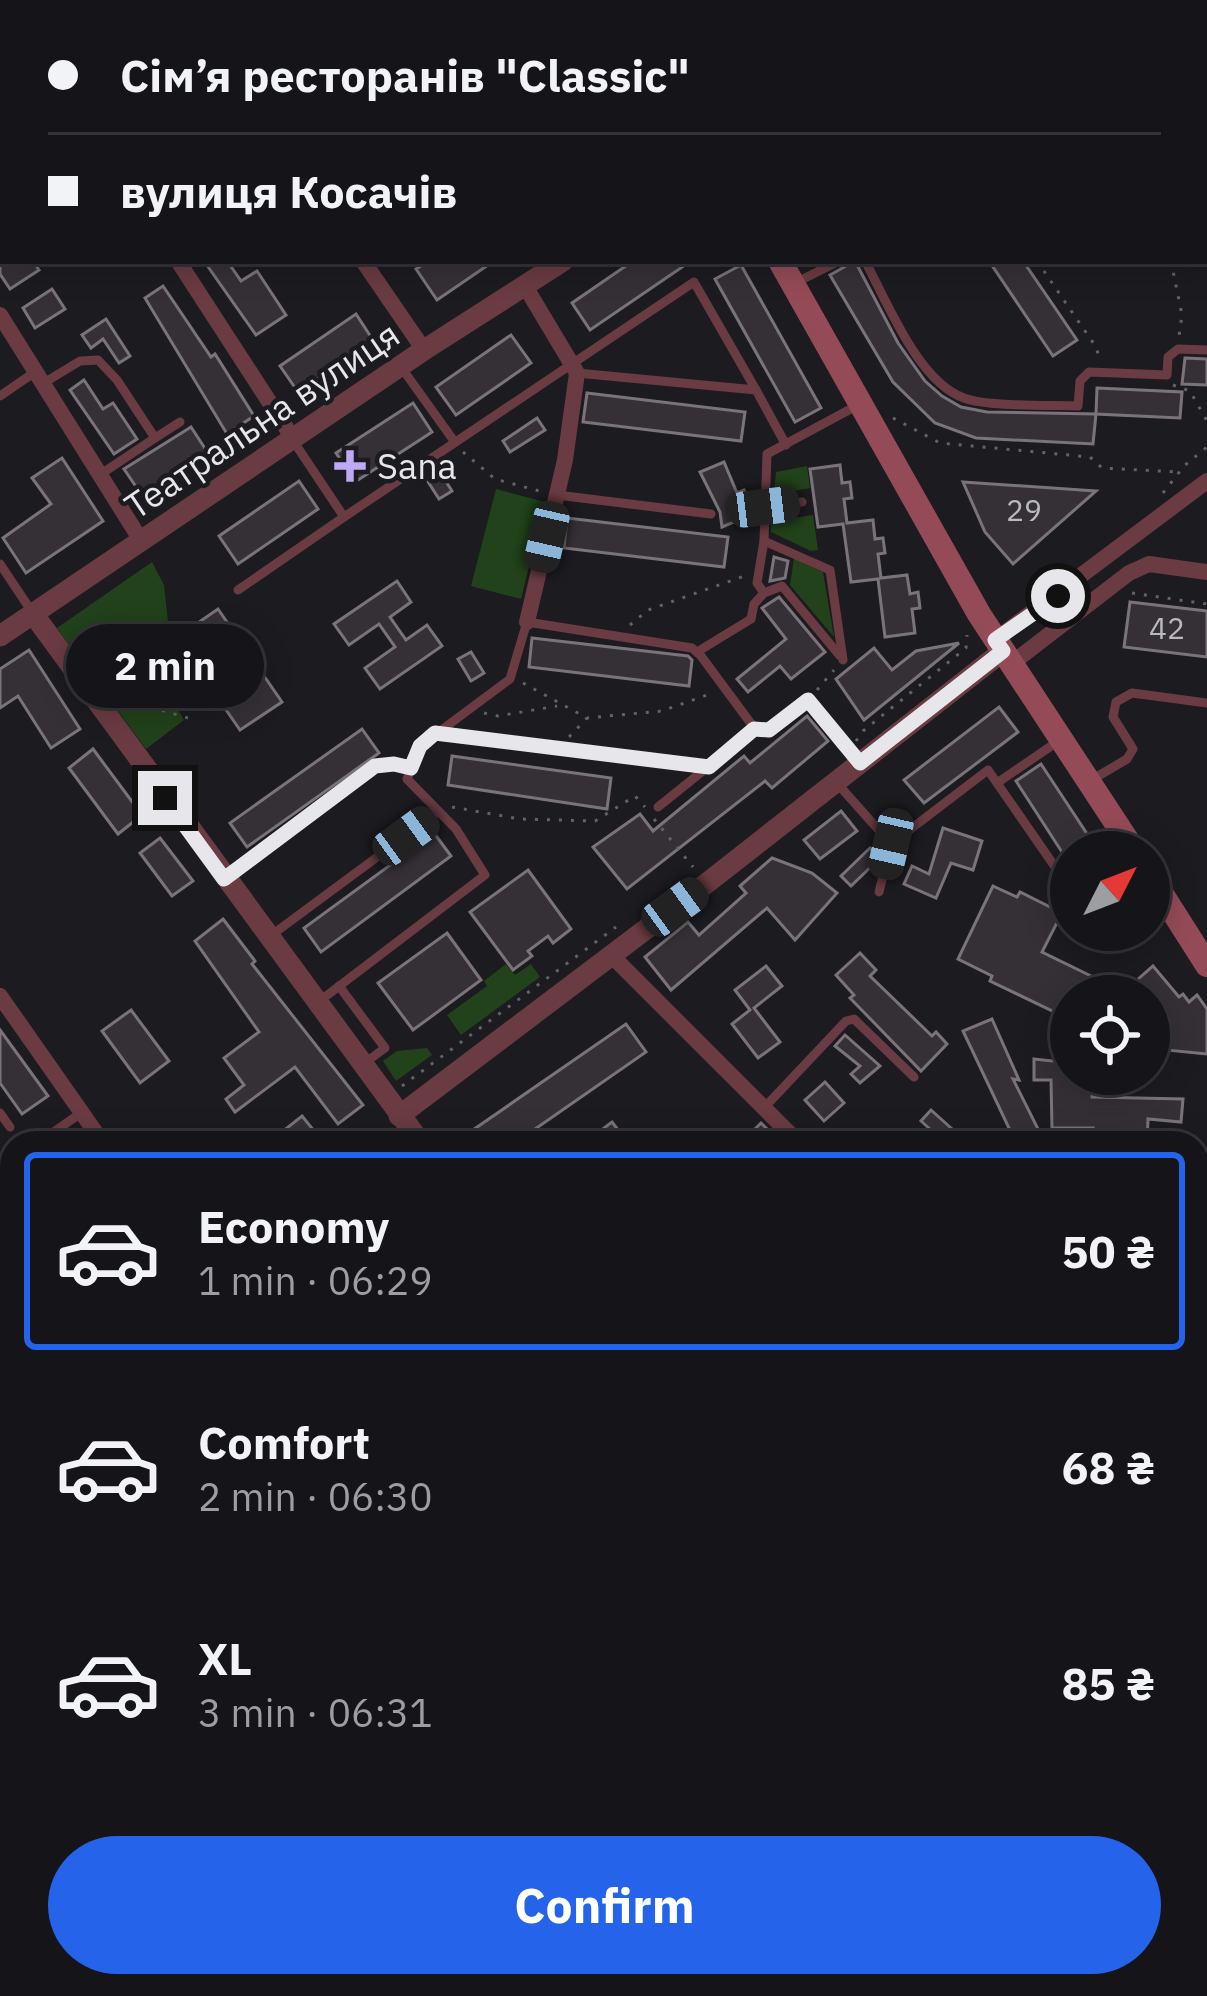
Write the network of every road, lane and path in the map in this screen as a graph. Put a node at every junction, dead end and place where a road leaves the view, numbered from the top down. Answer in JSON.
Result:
{"nodes":[{"id":1,"x":180,"y":264,"type":"edge"},
{"id":2,"x":365,"y":264,"type":"edge"},
{"id":3,"x":558,"y":264,"type":"edge"},
{"id":4,"x":782,"y":264,"type":"edge"},
{"id":5,"x":833,"y":264,"type":"edge"},
{"id":6,"x":868,"y":264,"type":"edge"},
{"id":7,"x":1039,"y":264,"type":"edge"},
{"id":8,"x":1172,"y":264,"type":"edge"},
{"id":9,"x":794,"y":284,"type":"junction"},
{"id":10,"x":525,"y":286,"type":"junction"},
{"id":11,"x":0,"y":315,"type":"edge"},
{"id":12,"x":1178,"y":349,"type":"junction"},
{"id":13,"x":424,"y":350,"type":"junction"},
{"id":14,"x":1207,"y":350,"type":"edge"},
{"id":15,"x":575,"y":366,"type":"junction"},
{"id":16,"x":401,"y":367,"type":"junction"},
{"id":17,"x":1099,"y":372,"type":"junction"},
{"id":18,"x":1167,"y":375,"type":"junction"},
{"id":19,"x":39,"y":378,"type":"junction"},
{"id":20,"x":756,"y":390,"type":"junction"},
{"id":21,"x":0,"y":396,"type":"edge"},
{"id":22,"x":860,"y":404,"type":"junction"},
{"id":23,"x":1207,"y":421,"type":"edge"},
{"id":24,"x":180,"y":422,"type":"dead end"},
{"id":25,"x":155,"y":438,"type":"junction"},
{"id":26,"x":293,"y":440,"type":"junction"},
{"id":27,"x":454,"y":441,"type":"junction"},
{"id":28,"x":786,"y":445,"type":"junction"},
{"id":29,"x":1207,"y":447,"type":"edge"},
{"id":30,"x":98,"y":476,"type":"junction"},
{"id":31,"x":1207,"y":482,"type":"edge"},
{"id":32,"x":557,"y":495,"type":"junction"},
{"id":33,"x":1159,"y":498,"type":"dead end"},
{"id":34,"x":802,"y":502,"type":"dead end"},
{"id":35,"x":764,"y":507,"type":"junction"},
{"id":36,"x":711,"y":514,"type":"dead end"},
{"id":37,"x":344,"y":517,"type":"junction"},
{"id":38,"x":764,"y":541,"type":"junction"},
{"id":39,"x":142,"y":542,"type":"junction"},
{"id":40,"x":0,"y":564,"type":"edge"},
{"id":41,"x":760,"y":571,"type":"junction"},
{"id":42,"x":1207,"y":572,"type":"edge"},
{"id":43,"x":238,"y":590,"type":"dead end"},
{"id":44,"x":764,"y":593,"type":"junction"},
{"id":45,"x":979,"y":614,"type":"junction"},
{"id":46,"x":34,"y":615,"type":"junction"},
{"id":47,"x":526,"y":622,"type":"junction"},
{"id":48,"x":0,"y":636,"type":"edge"},
{"id":49,"x":156,"y":636,"type":"dead end"},
{"id":50,"x":617,"y":636,"type":"junction"},
{"id":51,"x":697,"y":652,"type":"junction"},
{"id":52,"x":1003,"y":652,"type":"junction"},
{"id":53,"x":844,"y":660,"type":"junction"},
{"id":54,"x":510,"y":680,"type":"junction"},
{"id":55,"x":89,"y":682,"type":"dead end"},
{"id":56,"x":723,"y":689,"type":"junction"},
{"id":57,"x":110,"y":695,"type":"dead end"},
{"id":58,"x":808,"y":700,"type":"junction"},
{"id":59,"x":1207,"y":703,"type":"edge"},
{"id":60,"x":558,"y":706,"type":"junction"},
{"id":61,"x":464,"y":710,"type":"junction"},
{"id":62,"x":587,"y":718,"type":"junction"},
{"id":63,"x":195,"y":720,"type":"dead end"},
{"id":64,"x":754,"y":729,"type":"junction"},
{"id":65,"x":435,"y":733,"type":"junction"},
{"id":66,"x":1061,"y":739,"type":"junction"},
{"id":67,"x":560,"y":747,"type":"junction"},
{"id":68,"x":854,"y":758,"type":"junction"},
{"id":69,"x":709,"y":767,"type":"junction"},
{"id":70,"x":411,"y":768,"type":"junction"},
{"id":71,"x":836,"y":782,"type":"junction"},
{"id":72,"x":1089,"y":782,"type":"junction"},
{"id":73,"x":997,"y":783,"type":"junction"},
{"id":74,"x":422,"y":796,"type":"junction"},
{"id":75,"x":658,"y":807,"type":"dead end"},
{"id":76,"x":438,"y":812,"type":"junction"},
{"id":77,"x":1121,"y":831,"type":"edge"},
{"id":78,"x":891,"y":844,"type":"junction"},
{"id":79,"x":1050,"y":860,"type":"edge"},
{"id":80,"x":224,"y":879,"type":"junction"},
{"id":81,"x":707,"y":884,"type":"junction"},
{"id":82,"x":879,"y":892,"type":"dead end"},
{"id":83,"x":1170,"y":914,"type":"edge"},
{"id":84,"x":620,"y":924,"type":"dead end"},
{"id":85,"x":269,"y":937,"type":"junction"},
{"id":86,"x":611,"y":955,"type":"junction"},
{"id":87,"x":1207,"y":965,"type":"edge"},
{"id":88,"x":339,"y":986,"type":"junction"},
{"id":89,"x":0,"y":996,"type":"edge"},
{"id":90,"x":317,"y":1003,"type":"junction"},
{"id":91,"x":362,"y":1065,"type":"junction"},
{"id":92,"x":914,"y":1077,"type":"dead end"},
{"id":93,"x":763,"y":1108,"type":"junction"},
{"id":94,"x":81,"y":1112,"type":"junction"},
{"id":95,"x":0,"y":1113,"type":"edge"},
{"id":96,"x":10,"y":1127,"type":"dead end"},
{"id":97,"x":403,"y":1127,"type":"edge"},
{"id":98,"x":55,"y":1131,"type":"edge"},
{"id":99,"x":94,"y":1131,"type":"edge"},
{"id":100,"x":787,"y":1131,"type":"edge"}],
"edges":[{"from":1,"to":26,"type":"street"},
{"from":2,"to":13,"type":"street"},
{"from":3,"to":10,"type":"street","name":"Театральна вулиця"},
{"from":4,"to":9,"type":"main road"},
{"from":5,"to":9,"type":"lane"},
{"from":6,"to":17,"type":"lane"},
{"from":7,"to":17,"type":"path"},
{"from":8,"to":12,"type":"path"},
{"from":9,"to":22,"type":"main road"},
{"from":10,"to":13,"type":"street","name":"Театральна вулиця"},
{"from":10,"to":15,"type":"street"},
{"from":11,"to":19,"type":"street"},
{"from":12,"to":14,"type":"lane"},
{"from":12,"to":18,"type":"lane"},
{"from":13,"to":16,"type":"street","name":"Театральна вулиця"},
{"from":15,"to":20,"type":"lane"},
{"from":15,"to":20,"type":"lane"},
{"from":15,"to":27,"type":"lane"},
{"from":15,"to":32,"type":"street"},
{"from":16,"to":26,"type":"street","name":"Театральна вулиця"},
{"from":16,"to":27,"type":"lane"},
{"from":17,"to":18,"type":"lane"},
{"from":18,"to":23,"type":"path"},
{"from":19,"to":21,"type":"lane"},
{"from":19,"to":25,"type":"lane"},
{"from":19,"to":30,"type":"street"},
{"from":20,"to":28,"type":"lane"},
{"from":22,"to":28,"type":"lane"},
{"from":22,"to":45,"type":"main road"},
{"from":24,"to":25,"type":"lane"},
{"from":25,"to":30,"type":"lane"},
{"from":26,"to":37,"type":"lane"},
{"from":26,"to":39,"type":"street","name":"Театральна вулиця"},
{"from":27,"to":32,"type":"path"},
{"from":27,"to":37,"type":"lane"},
{"from":28,"to":35,"type":"lane"},
{"from":29,"to":33,"type":"path"},
{"from":30,"to":39,"type":"street"},
{"from":31,"to":52,"type":"street"},
{"from":32,"to":36,"type":"lane"},
{"from":32,"to":47,"type":"street"},
{"from":34,"to":35,"type":"lane"},
{"from":35,"to":38,"type":"lane"},
{"from":37,"to":43,"type":"lane"},
{"from":38,"to":41,"type":"lane"},
{"from":38,"to":53,"type":"lane"},
{"from":39,"to":46,"type":"street","name":"Театральна вулиця"},
{"from":40,"to":46,"type":"lane"},
{"from":41,"to":44,"type":"lane"},
{"from":41,"to":50,"type":"path"},
{"from":42,"to":52,"type":"street"},
{"from":44,"to":51,"type":"lane"},
{"from":44,"to":53,"type":"lane"},
{"from":45,"to":52,"type":"main road"},
{"from":45,"to":68,"type":"path"},
{"from":46,"to":48,"type":"street","name":"Театральна вулиця"},
{"from":46,"to":80,"type":"street"},
{"from":47,"to":50,"type":"lane"},
{"from":47,"to":54,"type":"lane"},
{"from":49,"to":55,"type":"path"},
{"from":50,"to":51,"type":"lane"},
{"from":51,"to":56,"type":"lane"},
{"from":52,"to":66,"type":"main road"},
{"from":52,"to":68,"type":"street"},
{"from":53,"to":58,"type":"path"},
{"from":54,"to":60,"type":"path"},
{"from":54,"to":61,"type":"lane"},
{"from":56,"to":62,"type":"path"},
{"from":56,"to":64,"type":"lane"},
{"from":57,"to":63,"type":"path"},
{"from":58,"to":64,"type":"lane"},
{"from":58,"to":68,"type":"lane"},
{"from":59,"to":72,"type":"lane"},
{"from":60,"to":61,"type":"path"},
{"from":60,"to":62,"type":"path"},
{"from":61,"to":65,"type":"lane"},
{"from":62,"to":67,"type":"path"},
{"from":64,"to":69,"type":"lane"},
{"from":65,"to":67,"type":"lane"},
{"from":65,"to":70,"type":"lane"},
{"from":66,"to":72,"type":"main road"},
{"from":66,"to":73,"type":"lane"},
{"from":67,"to":69,"type":"lane"},
{"from":68,"to":71,"type":"street"},
{"from":69,"to":75,"type":"lane"},
{"from":70,"to":74,"type":"lane"},
{"from":70,"to":80,"type":"lane"},
{"from":71,"to":78,"type":"lane"},
{"from":71,"to":81,"type":"street"},
{"from":72,"to":77,"type":"main road"},
{"from":73,"to":78,"type":"lane"},
{"from":73,"to":79,"type":"lane"},
{"from":74,"to":76,"type":"lane"},
{"from":74,"to":81,"type":"path"},
{"from":76,"to":85,"type":"lane"},
{"from":76,"to":88,"type":"lane"},
{"from":78,"to":82,"type":"lane"},
{"from":80,"to":85,"type":"street"},
{"from":81,"to":86,"type":"street"},
{"from":83,"to":87,"type":"main road"},
{"from":84,"to":97,"type":"path"},
{"from":85,"to":90,"type":"street"},
{"from":86,"to":93,"type":"street"},
{"from":86,"to":97,"type":"street"},
{"from":88,"to":90,"type":"lane"},
{"from":88,"to":91,"type":"lane"},
{"from":89,"to":94,"type":"street"},
{"from":90,"to":91,"type":"street"},
{"from":91,"to":97,"type":"street"},
{"from":92,"to":93,"type":"lane"},
{"from":93,"to":100,"type":"street"},
{"from":94,"to":98,"type":"lane"},
{"from":94,"to":99,"type":"street"},
{"from":95,"to":96,"type":"lane"}]}
